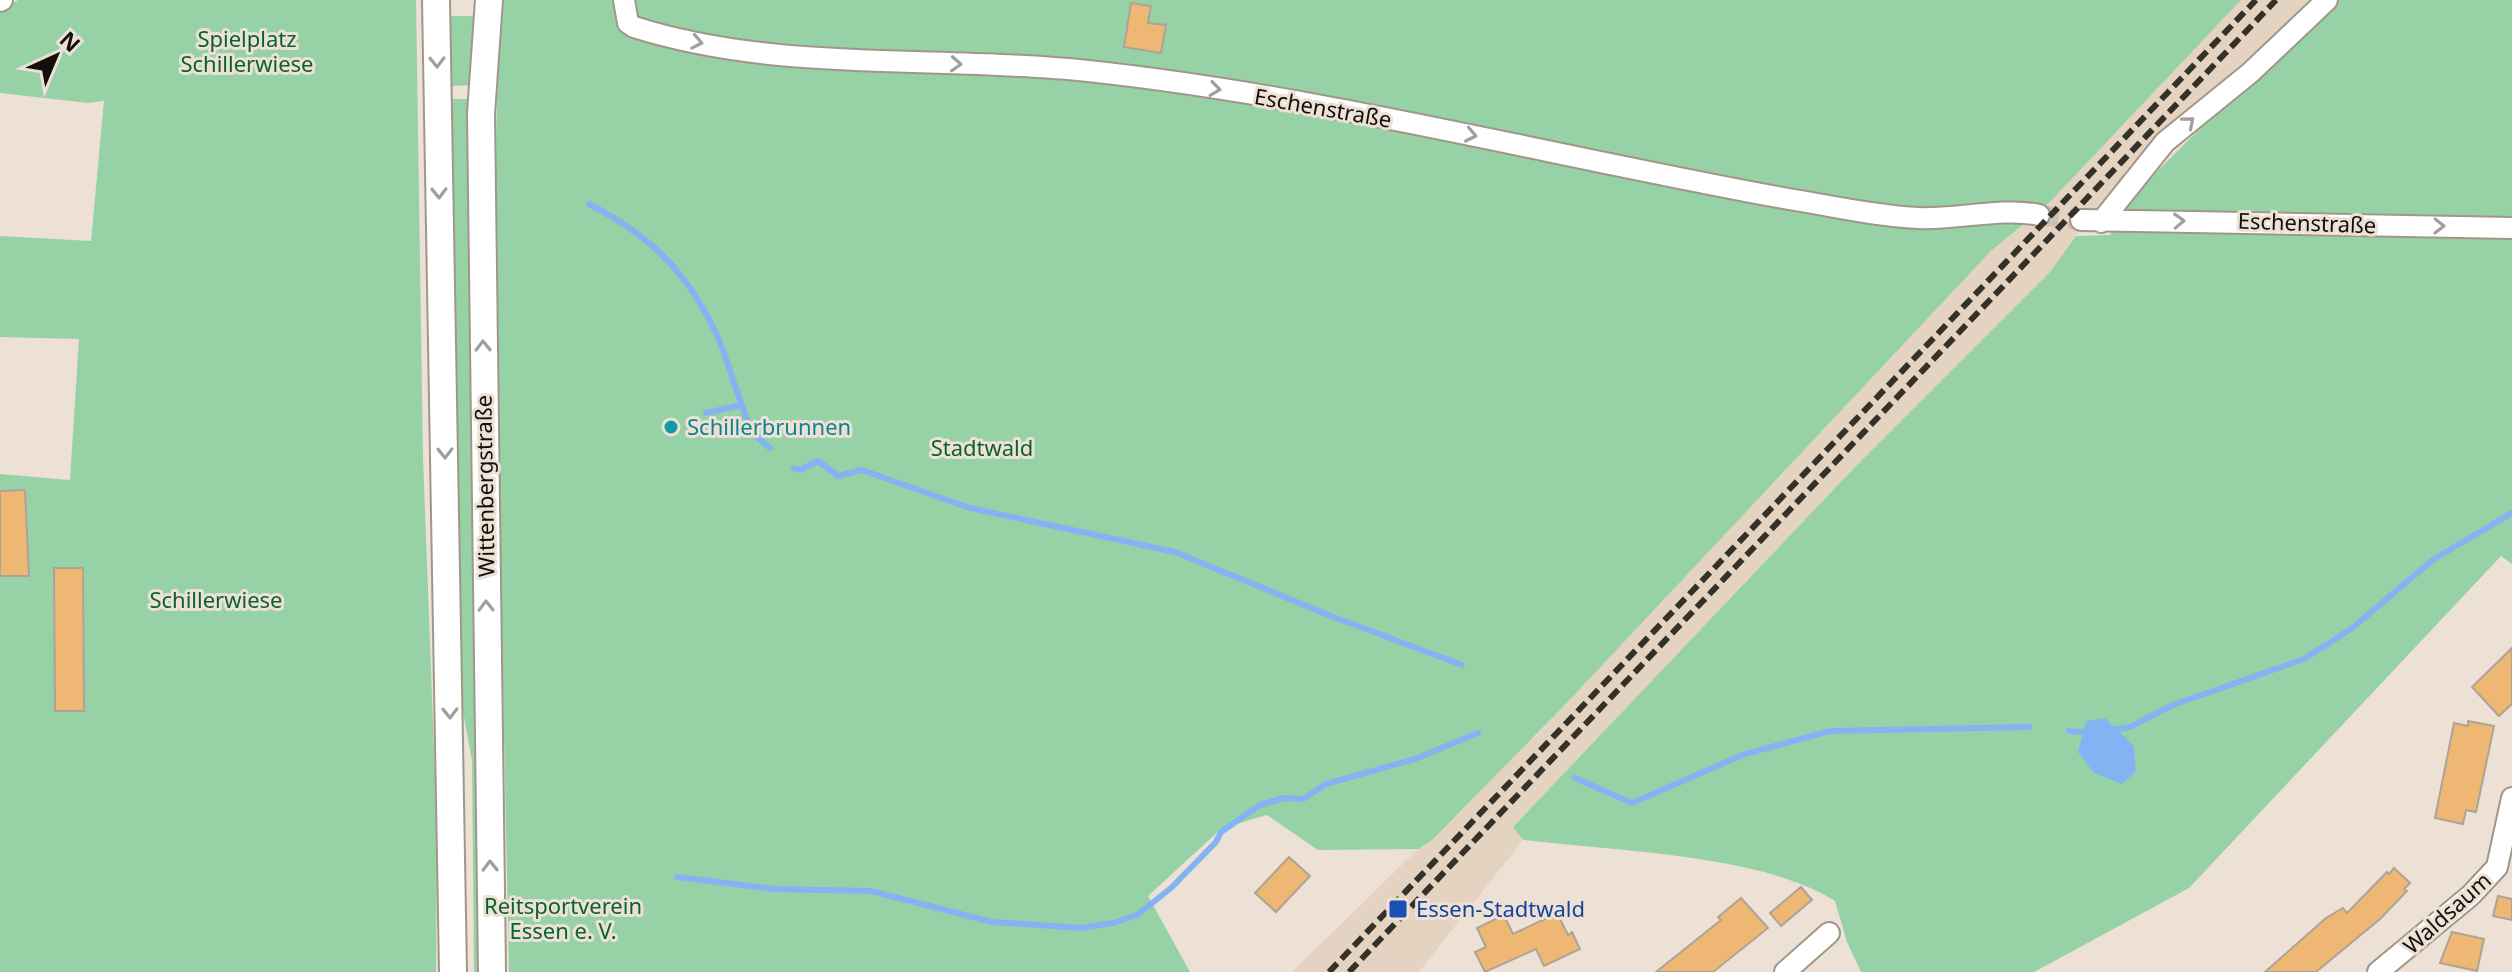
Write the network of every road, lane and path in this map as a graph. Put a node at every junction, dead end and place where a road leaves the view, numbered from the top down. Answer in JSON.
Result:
{"nodes":[{"id":1,"x":436,"y":0,"type":"edge"},
{"id":2,"x":489,"y":0,"type":"edge"},
{"id":3,"x":624,"y":0,"type":"edge"},
{"id":4,"x":2327,"y":0,"type":"edge"},
{"id":5,"x":2039,"y":215,"type":"tunnel mouth"},
{"id":6,"x":2512,"y":228,"type":"edge"},
{"id":7,"x":2512,"y":798,"type":"edge"},
{"id":8,"x":2505,"y":869,"type":"edge"},
{"id":9,"x":1829,"y":933,"type":"dead end"},
{"id":10,"x":453,"y":972,"type":"edge"},
{"id":11,"x":492,"y":972,"type":"edge"},
{"id":12,"x":1785,"y":972,"type":"edge"},
{"id":13,"x":2378,"y":972,"type":"edge"}],
"edges":[{"from":1,"to":10,"type":"main road","name":"Wittenbergstraße","one_way":true},
{"from":11,"to":2,"type":"main road","name":"Wittenbergstraße","one_way":true},
{"from":3,"to":5,"type":"street","name":"Eschenstraße","one_way":true},
{"from":4,"to":6,"type":"street","name":"Eschenstraße"},
{"from":7,"to":8,"type":"street","name":"Waldsaum"},
{"from":8,"to":13,"type":"street","name":"Waldsaum"},
{"from":9,"to":12,"type":"street"}]}
